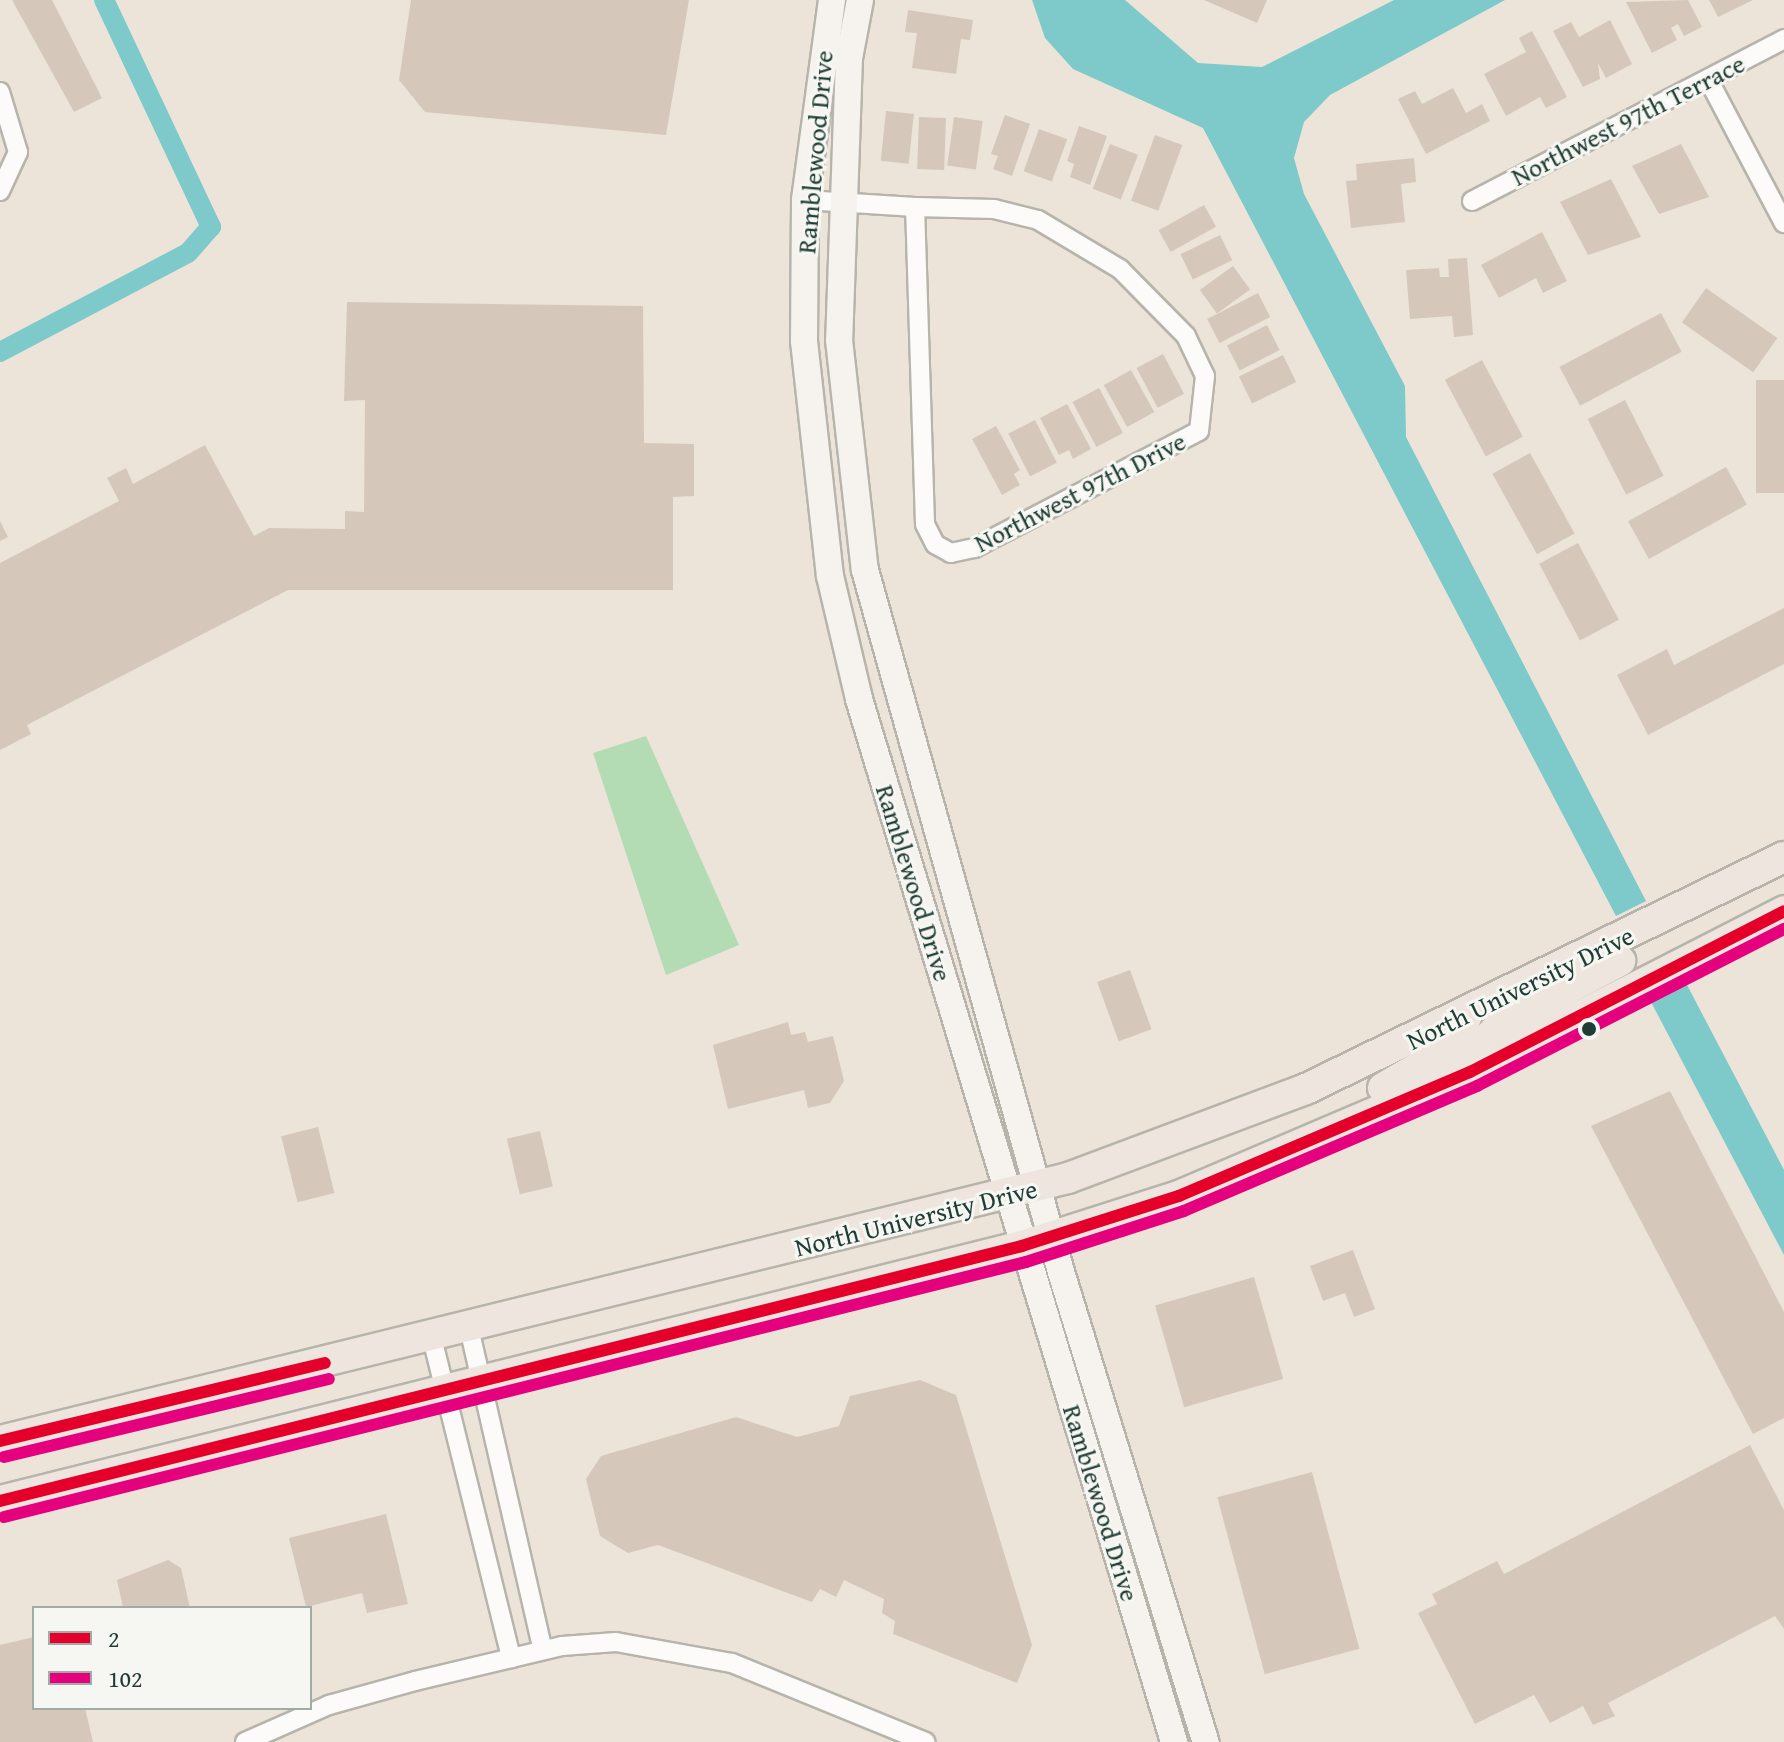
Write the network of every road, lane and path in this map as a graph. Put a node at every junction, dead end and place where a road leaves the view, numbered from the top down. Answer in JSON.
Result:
{"nodes":[{"id":1,"x":832,"y":0,"type":"edge"},
{"id":2,"x":860,"y":0,"type":"edge"},
{"id":3,"x":1784,"y":39,"type":"edge"},
{"id":4,"x":1708,"y":79,"type":"junction"},
{"id":5,"x":0,"y":92,"type":"edge"},
{"id":6,"x":0,"y":191,"type":"edge"},
{"id":7,"x":805,"y":200,"type":"junction"},
{"id":8,"x":1472,"y":201,"type":"dead end"},
{"id":9,"x":841,"y":202,"type":"junction"},
{"id":10,"x":915,"y":207,"type":"junction"},
{"id":11,"x":1784,"y":223,"type":"edge"},
{"id":12,"x":1784,"y":857,"type":"edge"},
{"id":13,"x":1685,"y":908,"type":"junction"},
{"id":14,"x":1784,"y":911,"type":"edge"},
{"id":15,"x":1468,"y":1012,"type":"junction"},
{"id":16,"x":1470,"y":1072,"type":"junction"},
{"id":17,"x":1330,"y":1132,"type":"junction"},
{"id":18,"x":1041,"y":1187,"type":"junction"},
{"id":19,"x":1008,"y":1197,"type":"junction"},
{"id":20,"x":1052,"y":1237,"type":"junction"},
{"id":21,"x":1022,"y":1246,"type":"junction"},
{"id":22,"x":469,"y":1328,"type":"junction"},
{"id":23,"x":432,"y":1338,"type":"junction"},
{"id":24,"x":481,"y":1381,"type":"junction"},
{"id":25,"x":444,"y":1390,"type":"junction"},
{"id":26,"x":0,"y":1441,"type":"edge"},
{"id":27,"x":0,"y":1501,"type":"edge"},
{"id":28,"x":543,"y":1650,"type":"junction"},
{"id":29,"x":511,"y":1658,"type":"junction"},
{"id":30,"x":245,"y":1742,"type":"edge"},
{"id":31,"x":926,"y":1742,"type":"edge"},
{"id":32,"x":1174,"y":1742,"type":"edge"},
{"id":33,"x":1206,"y":1742,"type":"edge"}],
"edges":[{"from":1,"to":7,"type":"street","name":"Ramblewood Drive"},
{"from":2,"to":9,"type":"street","name":"Ramblewood Drive"},
{"from":3,"to":4,"type":"street","name":"Northwest 97th Terrace"},
{"from":4,"to":8,"type":"street","name":"Northwest 97th Terrace"},
{"from":4,"to":11,"type":"street"},
{"from":5,"to":6,"type":"street"},
{"from":7,"to":9,"type":"street","name":"Northwest 97th Drive"},
{"from":7,"to":19,"type":"street","name":"Ramblewood Drive"},
{"from":9,"to":10,"type":"street","name":"Northwest 97th Drive"},
{"from":9,"to":18,"type":"street","name":"Ramblewood Drive"},
{"from":10,"to":10,"type":"street","name":"Northwest 97th Drive"},
{"from":12,"to":13,"type":"main road","name":"North University Drive"},
{"from":13,"to":15,"type":"main road","name":"North University Drive"},
{"from":13,"to":16,"type":"main road"},
{"from":14,"to":16,"type":"main road","name":"North University Drive"},
{"from":15,"to":17,"type":"main road"},
{"from":15,"to":18,"type":"main road","name":"North University Drive"},
{"from":16,"to":17,"type":"main road","name":"North University Drive"},
{"from":17,"to":20,"type":"main road","name":"North University Drive"},
{"from":18,"to":19,"type":"main road","name":"North University Drive"},
{"from":18,"to":20,"type":"street","name":"Ramblewood Drive"},
{"from":19,"to":21,"type":"street","name":"Ramblewood Drive"},
{"from":19,"to":22,"type":"main road","name":"North University Drive"},
{"from":20,"to":21,"type":"main road","name":"North University Drive"},
{"from":20,"to":33,"type":"street","name":"Ramblewood Drive"},
{"from":21,"to":24,"type":"main road","name":"North University Drive"},
{"from":21,"to":32,"type":"street","name":"Ramblewood Drive"},
{"from":22,"to":23,"type":"main road","name":"North University Drive"},
{"from":22,"to":24,"type":"street"},
{"from":23,"to":25,"type":"street"},
{"from":23,"to":26,"type":"main road","name":"North University Drive"},
{"from":24,"to":25,"type":"main road","name":"North University Drive"},
{"from":24,"to":28,"type":"street"},
{"from":25,"to":27,"type":"main road","name":"North University Drive"},
{"from":25,"to":29,"type":"street"},
{"from":28,"to":29,"type":"street"},
{"from":28,"to":31,"type":"street"},
{"from":29,"to":30,"type":"street"}]}
